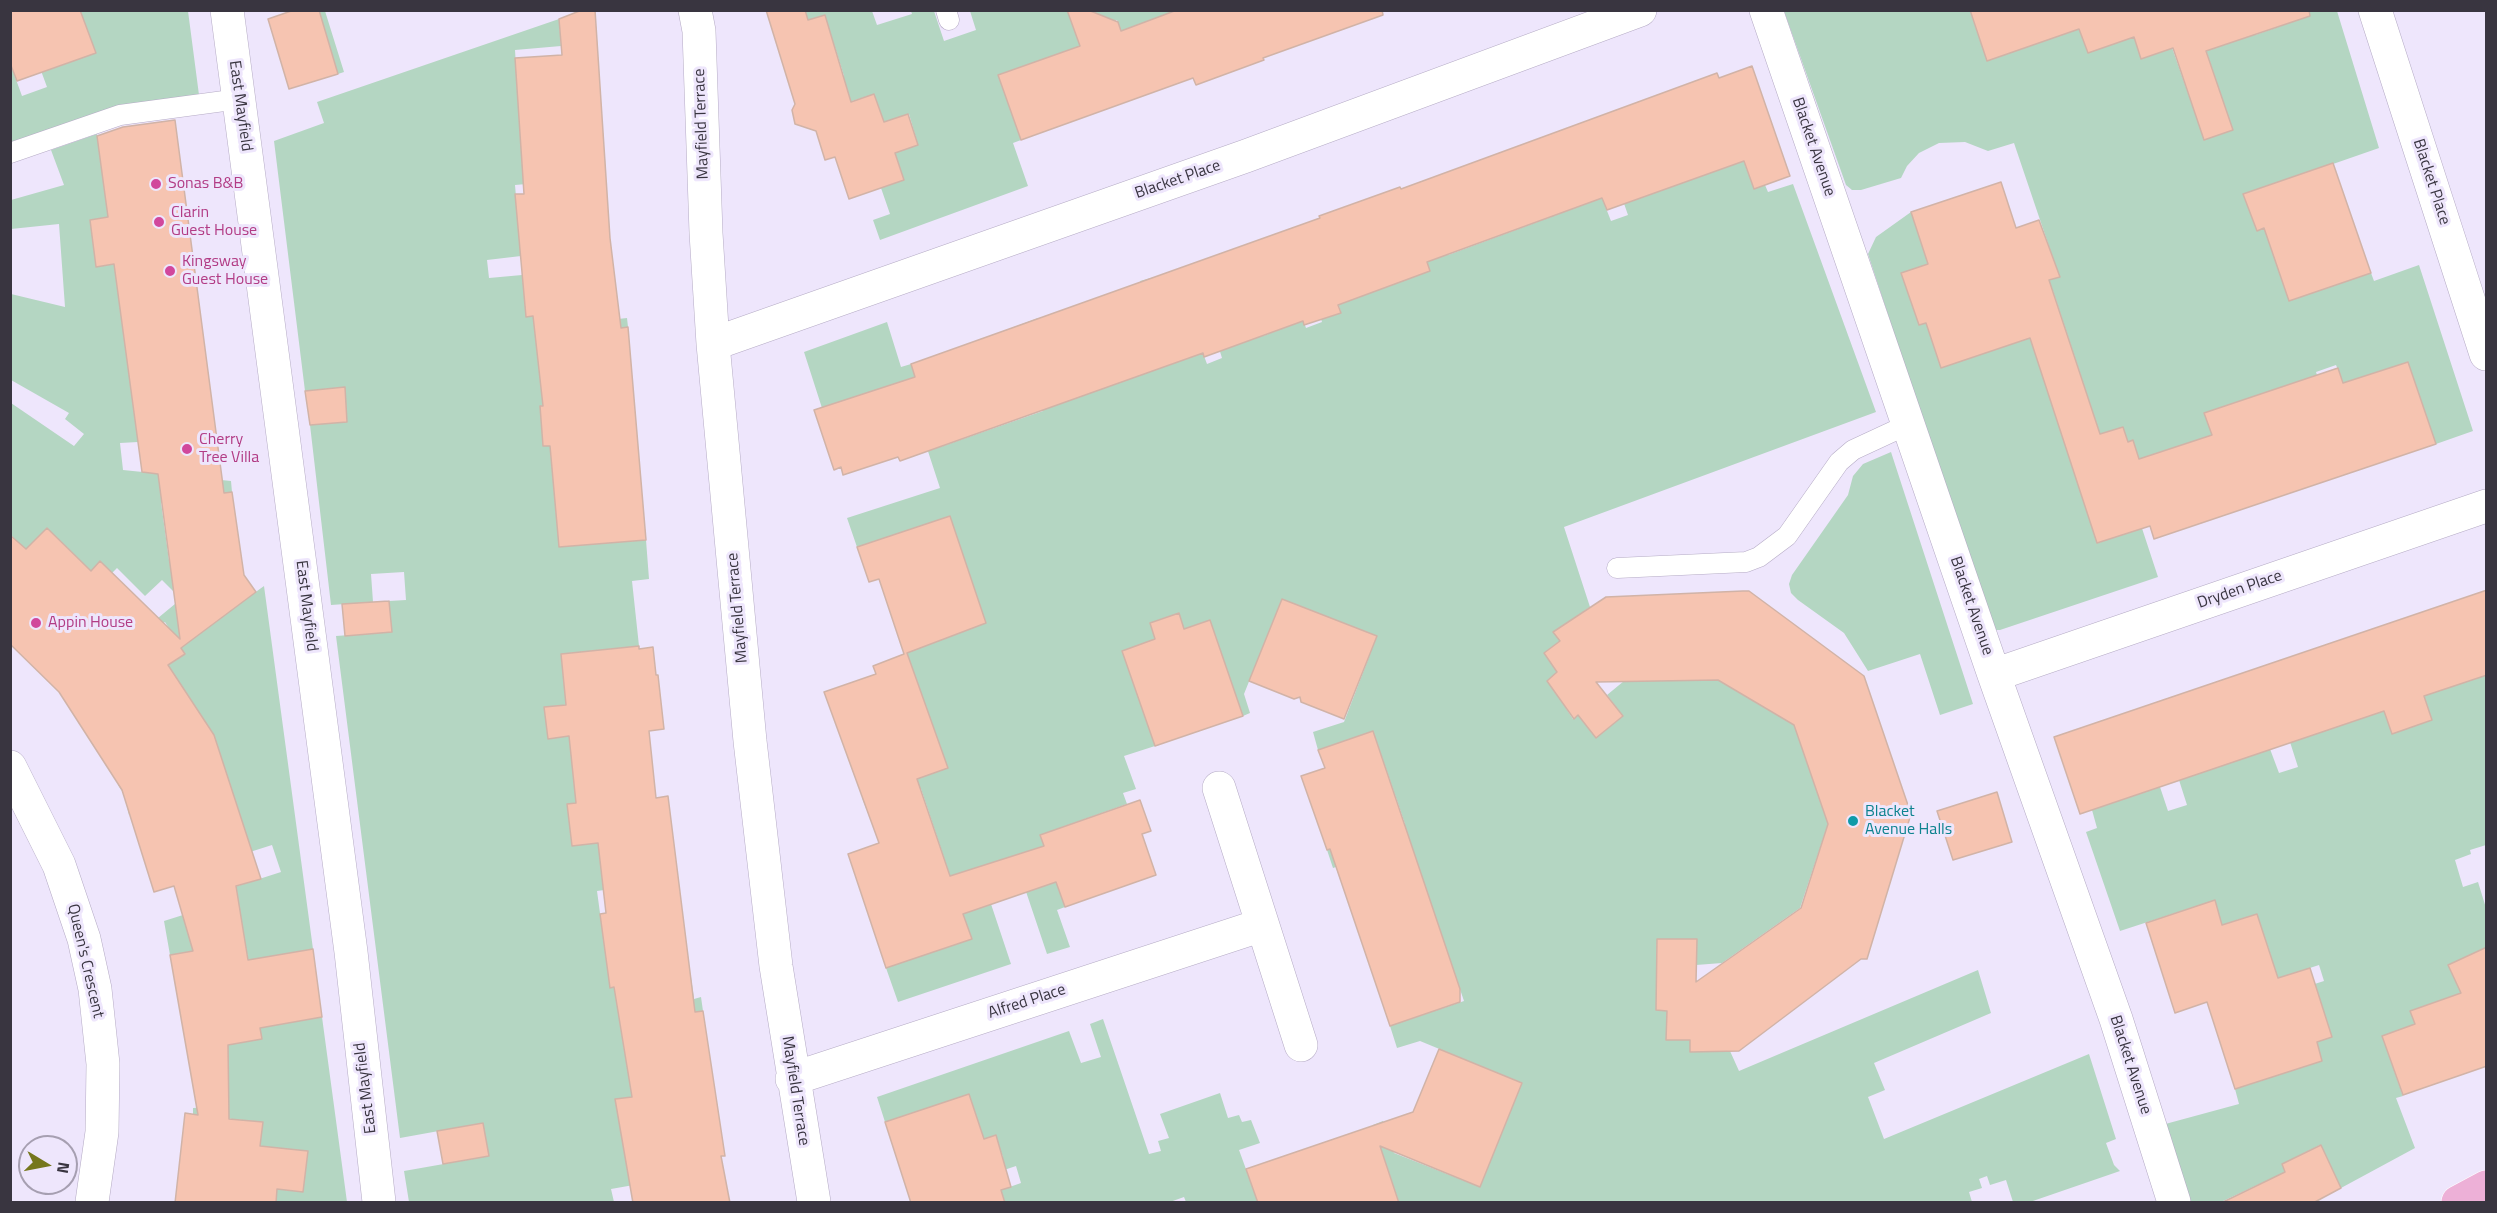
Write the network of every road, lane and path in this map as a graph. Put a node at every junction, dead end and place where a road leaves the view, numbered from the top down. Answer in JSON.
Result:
{"nodes":[{"id":1,"x":227,"y":10,"type":"edge"},
{"id":2,"x":695,"y":10,"type":"edge"},
{"id":3,"x":1640,"y":10,"type":"edge"},
{"id":4,"x":1766,"y":10,"type":"edge"},
{"id":5,"x":2375,"y":10,"type":"edge"},
{"id":6,"x":239,"y":99,"type":"junction"},
{"id":7,"x":10,"y":153,"type":"edge"},
{"id":8,"x":713,"y":344,"type":"junction"},
{"id":9,"x":2487,"y":354,"type":"edge"},
{"id":10,"x":1909,"y":424,"type":"junction"},
{"id":11,"x":2487,"y":506,"type":"edge"},
{"id":12,"x":1617,"y":568,"type":"dead end"},
{"id":13,"x":1994,"y":675,"type":"junction"},
{"id":14,"x":10,"y":768,"type":"edge"},
{"id":15,"x":1219,"y":788,"type":"dead end"},
{"id":16,"x":1262,"y":925,"type":"junction"},
{"id":17,"x":1301,"y":1045,"type":"dead end"},
{"id":18,"x":792,"y":1079,"type":"junction"},
{"id":19,"x":2487,"y":1187,"type":"edge"},
{"id":20,"x":92,"y":1203,"type":"edge"},
{"id":21,"x":380,"y":1203,"type":"edge"},
{"id":22,"x":814,"y":1203,"type":"edge"},
{"id":23,"x":2174,"y":1203,"type":"edge"},
{"id":24,"x":2458,"y":1203,"type":"edge"}],
"edges":[{"from":1,"to":6,"type":"street","name":"East Mayfield"},
{"from":2,"to":8,"type":"street","name":"Mayfield Terrace"},
{"from":3,"to":8,"type":"street","name":"Blacket Place"},
{"from":4,"to":10,"type":"street","name":"Blacket Avenue"},
{"from":5,"to":9,"type":"street","name":"Blacket Place"},
{"from":6,"to":7,"type":"lane"},
{"from":6,"to":21,"type":"street","name":"East Mayfield"},
{"from":8,"to":18,"type":"street","name":"Mayfield Terrace"},
{"from":10,"to":12,"type":"lane"},
{"from":10,"to":13,"type":"street","name":"Blacket Avenue"},
{"from":11,"to":13,"type":"street","name":"Dryden Place"},
{"from":13,"to":23,"type":"street","name":"Blacket Avenue"},
{"from":14,"to":20,"type":"street","name":"Queen's Crescent"},
{"from":15,"to":16,"type":"street"},
{"from":16,"to":17,"type":"street"},
{"from":16,"to":18,"type":"street","name":"Alfred Place"},
{"from":18,"to":22,"type":"street","name":"Mayfield Terrace"},
{"from":19,"to":24,"type":"main road"}]}
